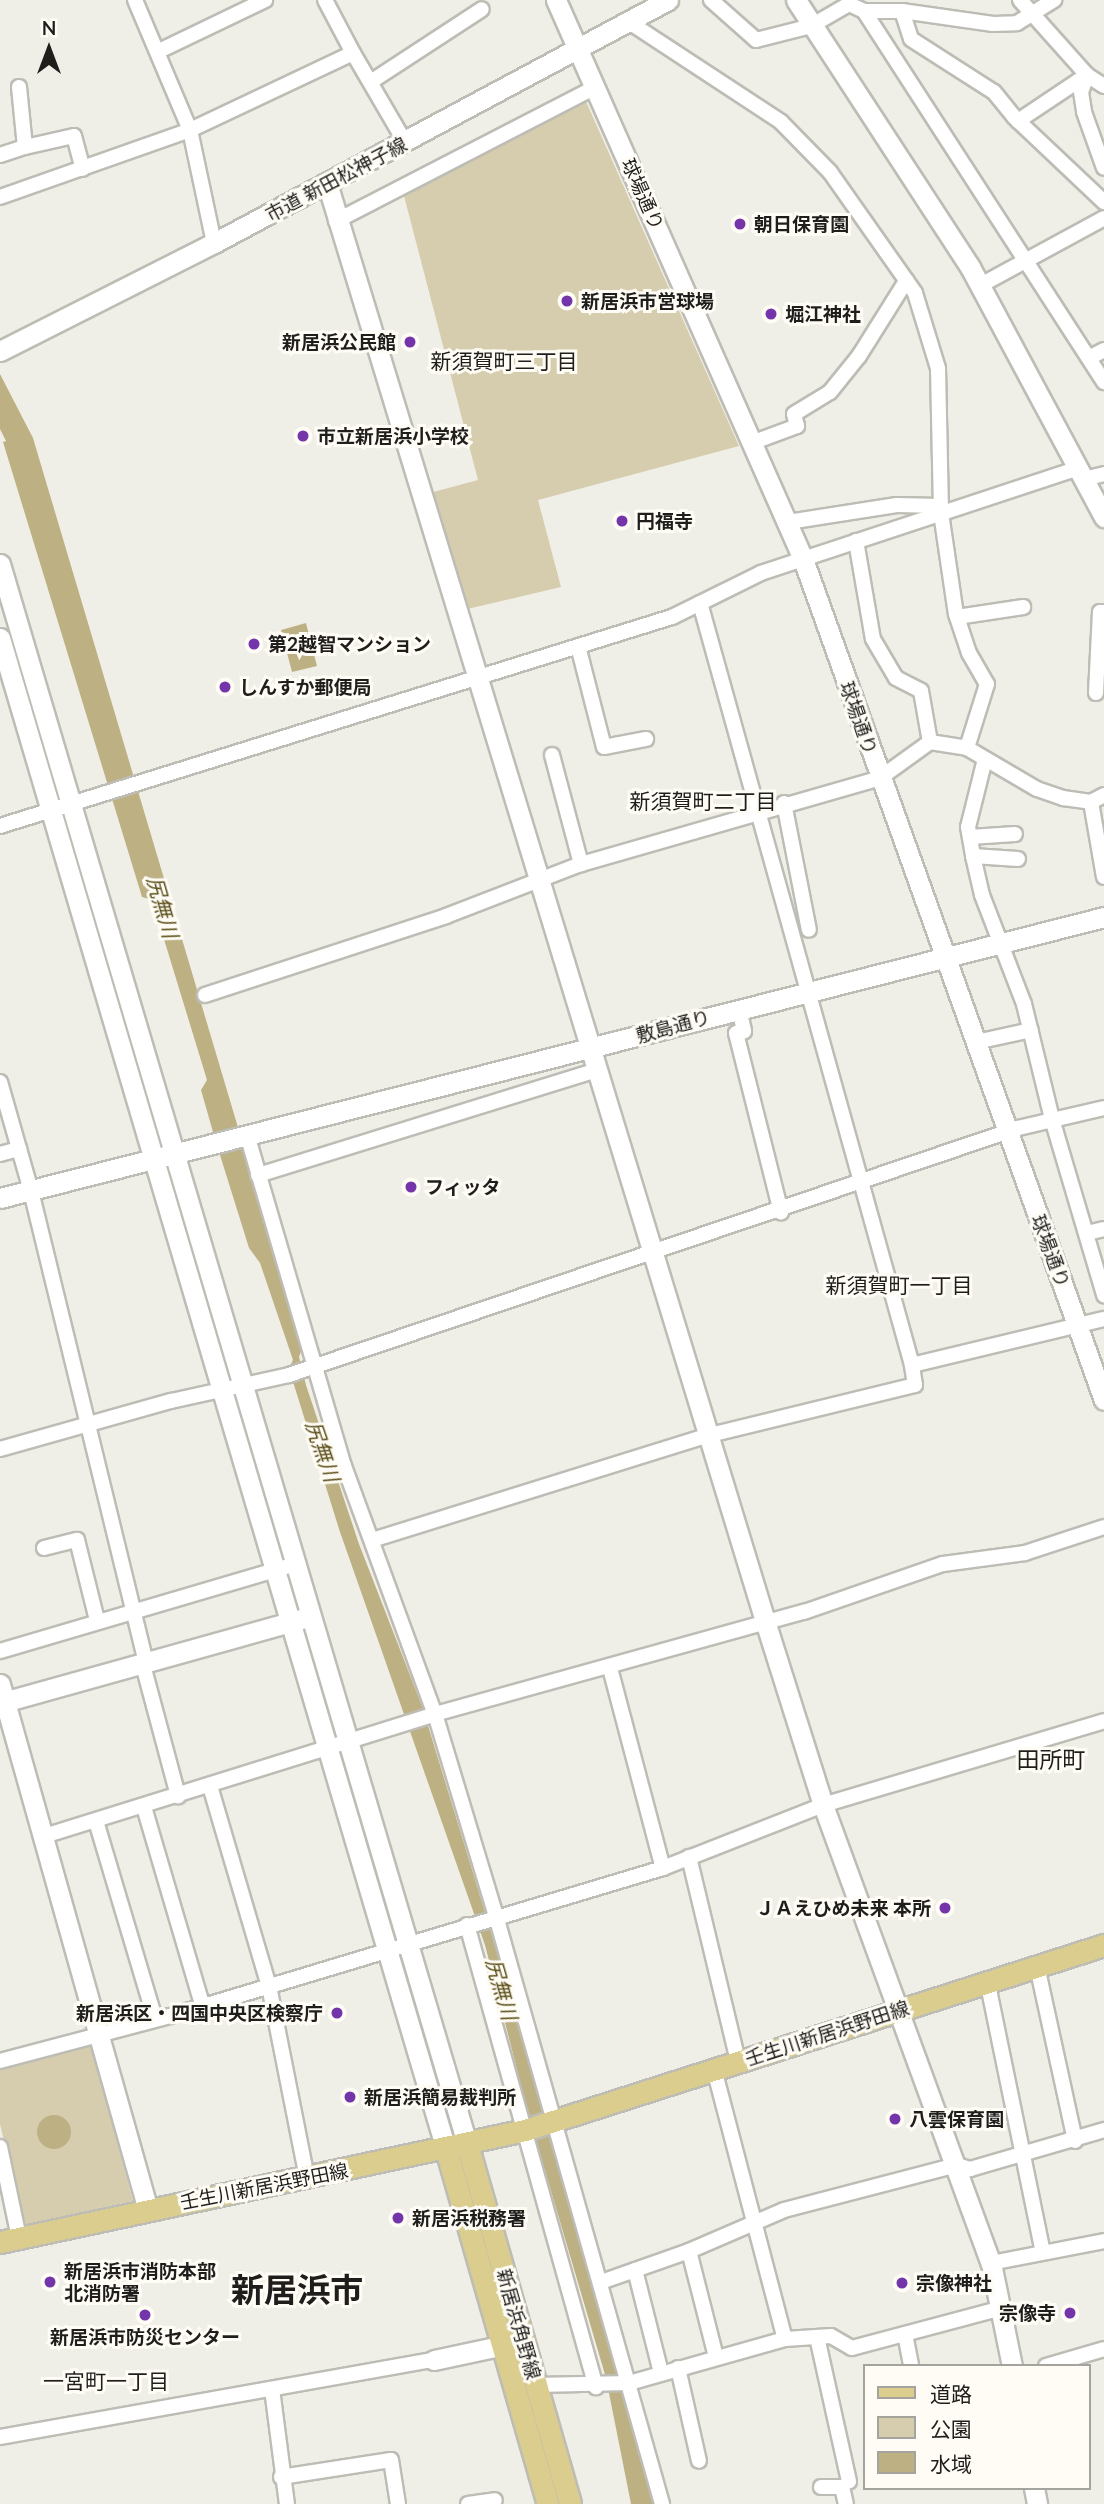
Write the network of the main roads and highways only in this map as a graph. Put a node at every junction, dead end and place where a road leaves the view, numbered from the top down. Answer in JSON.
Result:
{"nodes":[{"id":1,"x":1104,"y":1945,"type":"edge"},
{"id":2,"x":456,"y":2147,"type":"junction"},
{"id":3,"x":9,"y":2240,"type":"edge"},
{"id":4,"x":513,"y":2345,"type":"junction"},
{"id":5,"x":548,"y":2504,"type":"edge"},
{"id":6,"x":570,"y":2504,"type":"edge"}],
"edges":[{"from":1,"to":2,"type":"main road","name":"壬生川新居浜野田線"},
{"from":2,"to":3,"type":"main road","name":"壬生川新居浜野田線"},
{"from":2,"to":4,"type":"main road","name":"新居浜角野線"},
{"from":4,"to":5,"type":"main road","name":"新居浜角野線"},
{"from":4,"to":6,"type":"main road","name":"新居浜角野線"}]}
